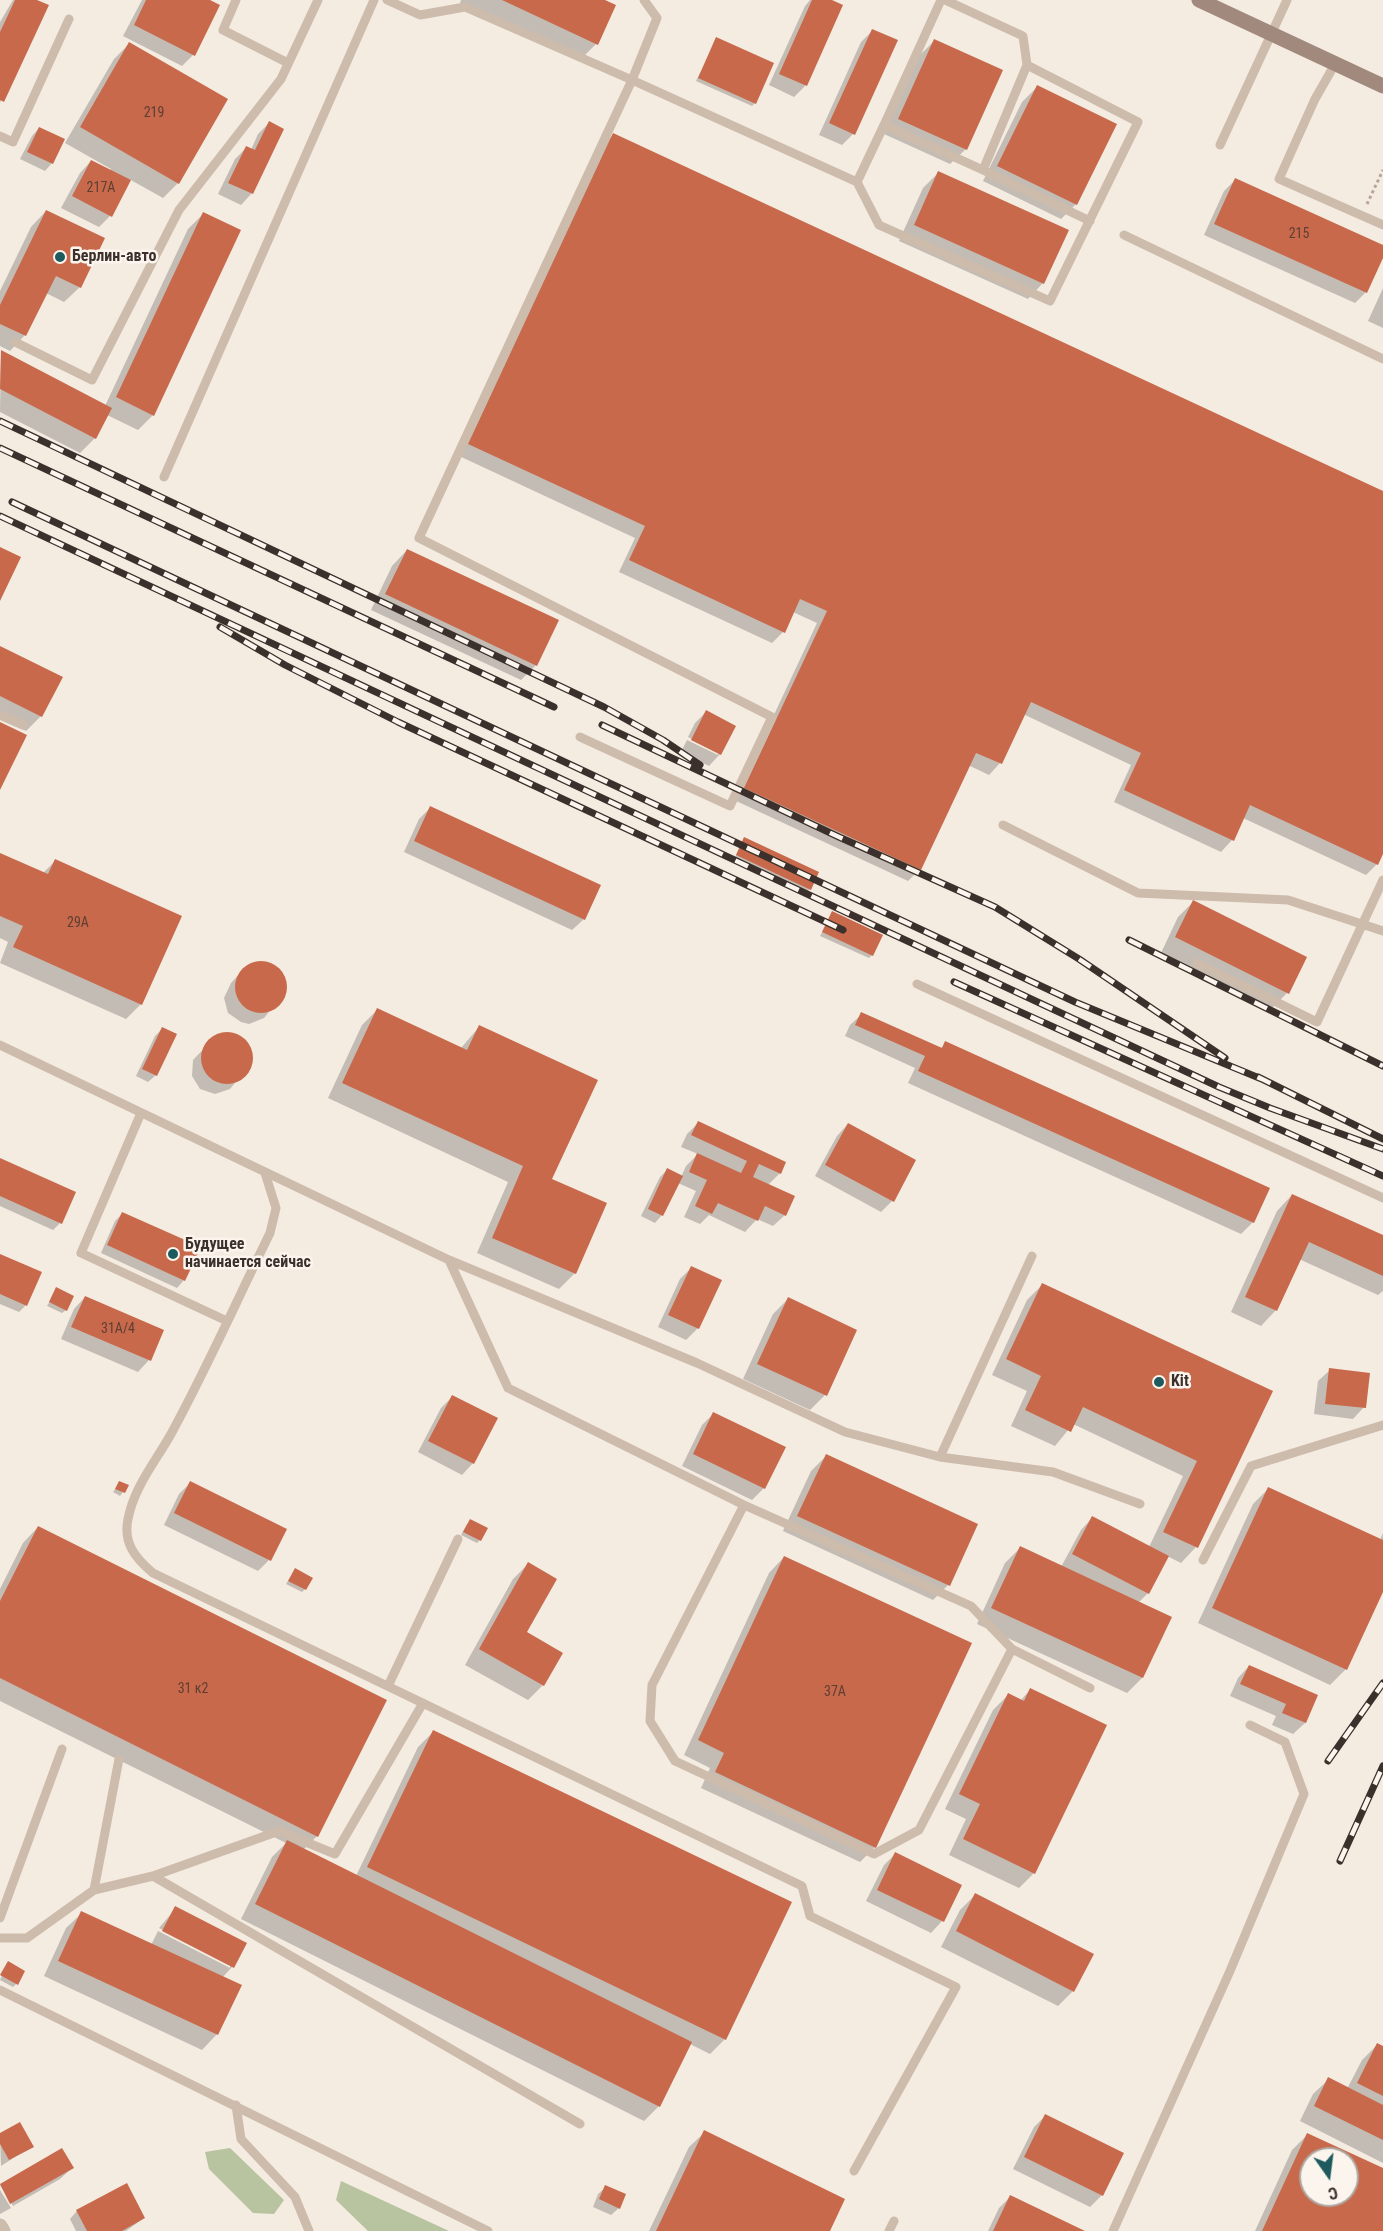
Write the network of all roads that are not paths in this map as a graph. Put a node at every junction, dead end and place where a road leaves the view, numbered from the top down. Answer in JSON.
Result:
{"nodes":[{"id":1,"x":236,"y":0,"type":"edge"},
{"id":2,"x":318,"y":0,"type":"edge"},
{"id":3,"x":374,"y":0,"type":"edge"},
{"id":4,"x":387,"y":0,"type":"edge"},
{"id":5,"x":644,"y":0,"type":"edge"},
{"id":6,"x":943,"y":0,"type":"edge"},
{"id":7,"x":1199,"y":0,"type":"edge"},
{"id":8,"x":1287,"y":0,"type":"edge"},
{"id":9,"x":69,"y":19,"type":"dead end"},
{"id":10,"x":1272,"y":34,"type":"junction"},
{"id":11,"x":288,"y":63,"type":"junction"},
{"id":12,"x":1335,"y":64,"type":"junction"},
{"id":13,"x":1027,"y":65,"type":"junction"},
{"id":14,"x":632,"y":80,"type":"junction"},
{"id":15,"x":1383,"y":86,"type":"edge"},
{"id":16,"x":884,"y":125,"type":"junction"},
{"id":17,"x":0,"y":136,"type":"edge"},
{"id":18,"x":1220,"y":145,"type":"dead end"},
{"id":19,"x":982,"y":170,"type":"junction"},
{"id":20,"x":857,"y":182,"type":"junction"},
{"id":21,"x":1090,"y":221,"type":"junction"},
{"id":22,"x":1383,"y":225,"type":"edge"},
{"id":23,"x":1124,"y":235,"type":"dead end"},
{"id":24,"x":15,"y":342,"type":"dead end"},
{"id":25,"x":1383,"y":359,"type":"edge"},
{"id":26,"x":164,"y":477,"type":"dead end"},
{"id":27,"x":0,"y":715,"type":"edge"},
{"id":28,"x":23,"y":726,"type":"dead end"},
{"id":29,"x":580,"y":737,"type":"dead end"},
{"id":30,"x":1004,"y":825,"type":"dead end"},
{"id":31,"x":1383,"y":880,"type":"edge"},
{"id":32,"x":1363,"y":923,"type":"junction"},
{"id":33,"x":1383,"y":931,"type":"edge"},
{"id":34,"x":1197,"y":963,"type":"dead end"},
{"id":35,"x":917,"y":984,"type":"dead end"},
{"id":36,"x":0,"y":1046,"type":"edge"},
{"id":37,"x":141,"y":1113,"type":"junction"},
{"id":38,"x":265,"y":1173,"type":"junction"},
{"id":39,"x":1383,"y":1198,"type":"edge"},
{"id":40,"x":1032,"y":1256,"type":"dead end"},
{"id":41,"x":449,"y":1260,"type":"junction"},
{"id":42,"x":227,"y":1321,"type":"junction"},
{"id":43,"x":1383,"y":1425,"type":"edge"},
{"id":44,"x":939,"y":1457,"type":"junction"},
{"id":45,"x":1140,"y":1504,"type":"dead end"},
{"id":46,"x":744,"y":1505,"type":"junction"},
{"id":47,"x":459,"y":1539,"type":"dead end"},
{"id":48,"x":1203,"y":1560,"type":"dead end"},
{"id":49,"x":1012,"y":1649,"type":"junction"},
{"id":50,"x":388,"y":1686,"type":"junction"},
{"id":51,"x":1090,"y":1688,"type":"dead end"},
{"id":52,"x":423,"y":1703,"type":"junction"},
{"id":53,"x":1250,"y":1725,"type":"dead end"},
{"id":54,"x":62,"y":1749,"type":"dead end"},
{"id":55,"x":119,"y":1759,"type":"dead end"},
{"id":56,"x":153,"y":1876,"type":"junction"},
{"id":57,"x":94,"y":1890,"type":"junction"},
{"id":58,"x":0,"y":1918,"type":"edge"},
{"id":59,"x":0,"y":1938,"type":"edge"},
{"id":60,"x":0,"y":1990,"type":"edge"},
{"id":61,"x":236,"y":2105,"type":"junction"},
{"id":62,"x":580,"y":2124,"type":"dead end"},
{"id":63,"x":854,"y":2171,"type":"dead end"},
{"id":64,"x":894,"y":2222,"type":"dead end"},
{"id":65,"x":0,"y":2226,"type":"edge"},
{"id":66,"x":3,"y":2231,"type":"edge"},
{"id":67,"x":309,"y":2231,"type":"edge"},
{"id":68,"x":488,"y":2231,"type":"edge"},
{"id":69,"x":889,"y":2231,"type":"edge"},
{"id":70,"x":1113,"y":2231,"type":"edge"}],
"edges":[{"from":1,"to":11,"type":"lane"},
{"from":2,"to":11,"type":"lane"},
{"from":3,"to":26,"type":"lane"},
{"from":4,"to":14,"type":"lane"},
{"from":5,"to":14,"type":"lane"},
{"from":6,"to":13,"type":"lane"},
{"from":6,"to":16,"type":"lane"},
{"from":7,"to":10,"type":"main road"},
{"from":8,"to":10,"type":"lane"},
{"from":9,"to":17,"type":"lane"},
{"from":10,"to":12,"type":"main road"},
{"from":10,"to":18,"type":"lane"},
{"from":11,"to":24,"type":"lane"},
{"from":12,"to":15,"type":"main road"},
{"from":12,"to":22,"type":"lane"},
{"from":13,"to":19,"type":"lane"},
{"from":13,"to":21,"type":"lane"},
{"from":14,"to":20,"type":"lane"},
{"from":14,"to":29,"type":"lane"},
{"from":16,"to":19,"type":"lane"},
{"from":16,"to":20,"type":"lane"},
{"from":19,"to":21,"type":"lane"},
{"from":20,"to":21,"type":"lane"},
{"from":23,"to":25,"type":"lane"},
{"from":27,"to":28,"type":"lane"},
{"from":30,"to":32,"type":"lane"},
{"from":31,"to":32,"type":"lane"},
{"from":32,"to":33,"type":"lane"},
{"from":32,"to":34,"type":"lane"},
{"from":35,"to":39,"type":"lane"},
{"from":36,"to":37,"type":"lane"},
{"from":37,"to":38,"type":"lane"},
{"from":37,"to":42,"type":"lane"},
{"from":38,"to":41,"type":"lane"},
{"from":38,"to":42,"type":"lane"},
{"from":40,"to":44,"type":"lane"},
{"from":41,"to":44,"type":"lane"},
{"from":41,"to":46,"type":"lane"},
{"from":42,"to":50,"type":"lane"},
{"from":43,"to":48,"type":"lane"},
{"from":44,"to":45,"type":"lane"},
{"from":46,"to":49,"type":"lane"},
{"from":46,"to":49,"type":"lane"},
{"from":47,"to":50,"type":"lane"},
{"from":49,"to":51,"type":"lane"},
{"from":50,"to":52,"type":"lane"},
{"from":52,"to":56,"type":"lane"},
{"from":52,"to":63,"type":"lane"},
{"from":53,"to":70,"type":"lane"},
{"from":54,"to":58,"type":"lane"},
{"from":55,"to":57,"type":"lane"},
{"from":56,"to":57,"type":"lane"},
{"from":56,"to":62,"type":"lane"},
{"from":57,"to":59,"type":"lane"},
{"from":60,"to":61,"type":"lane"},
{"from":61,"to":67,"type":"lane"},
{"from":61,"to":68,"type":"lane"},
{"from":64,"to":69,"type":"lane"},
{"from":65,"to":66,"type":"street"}]}
